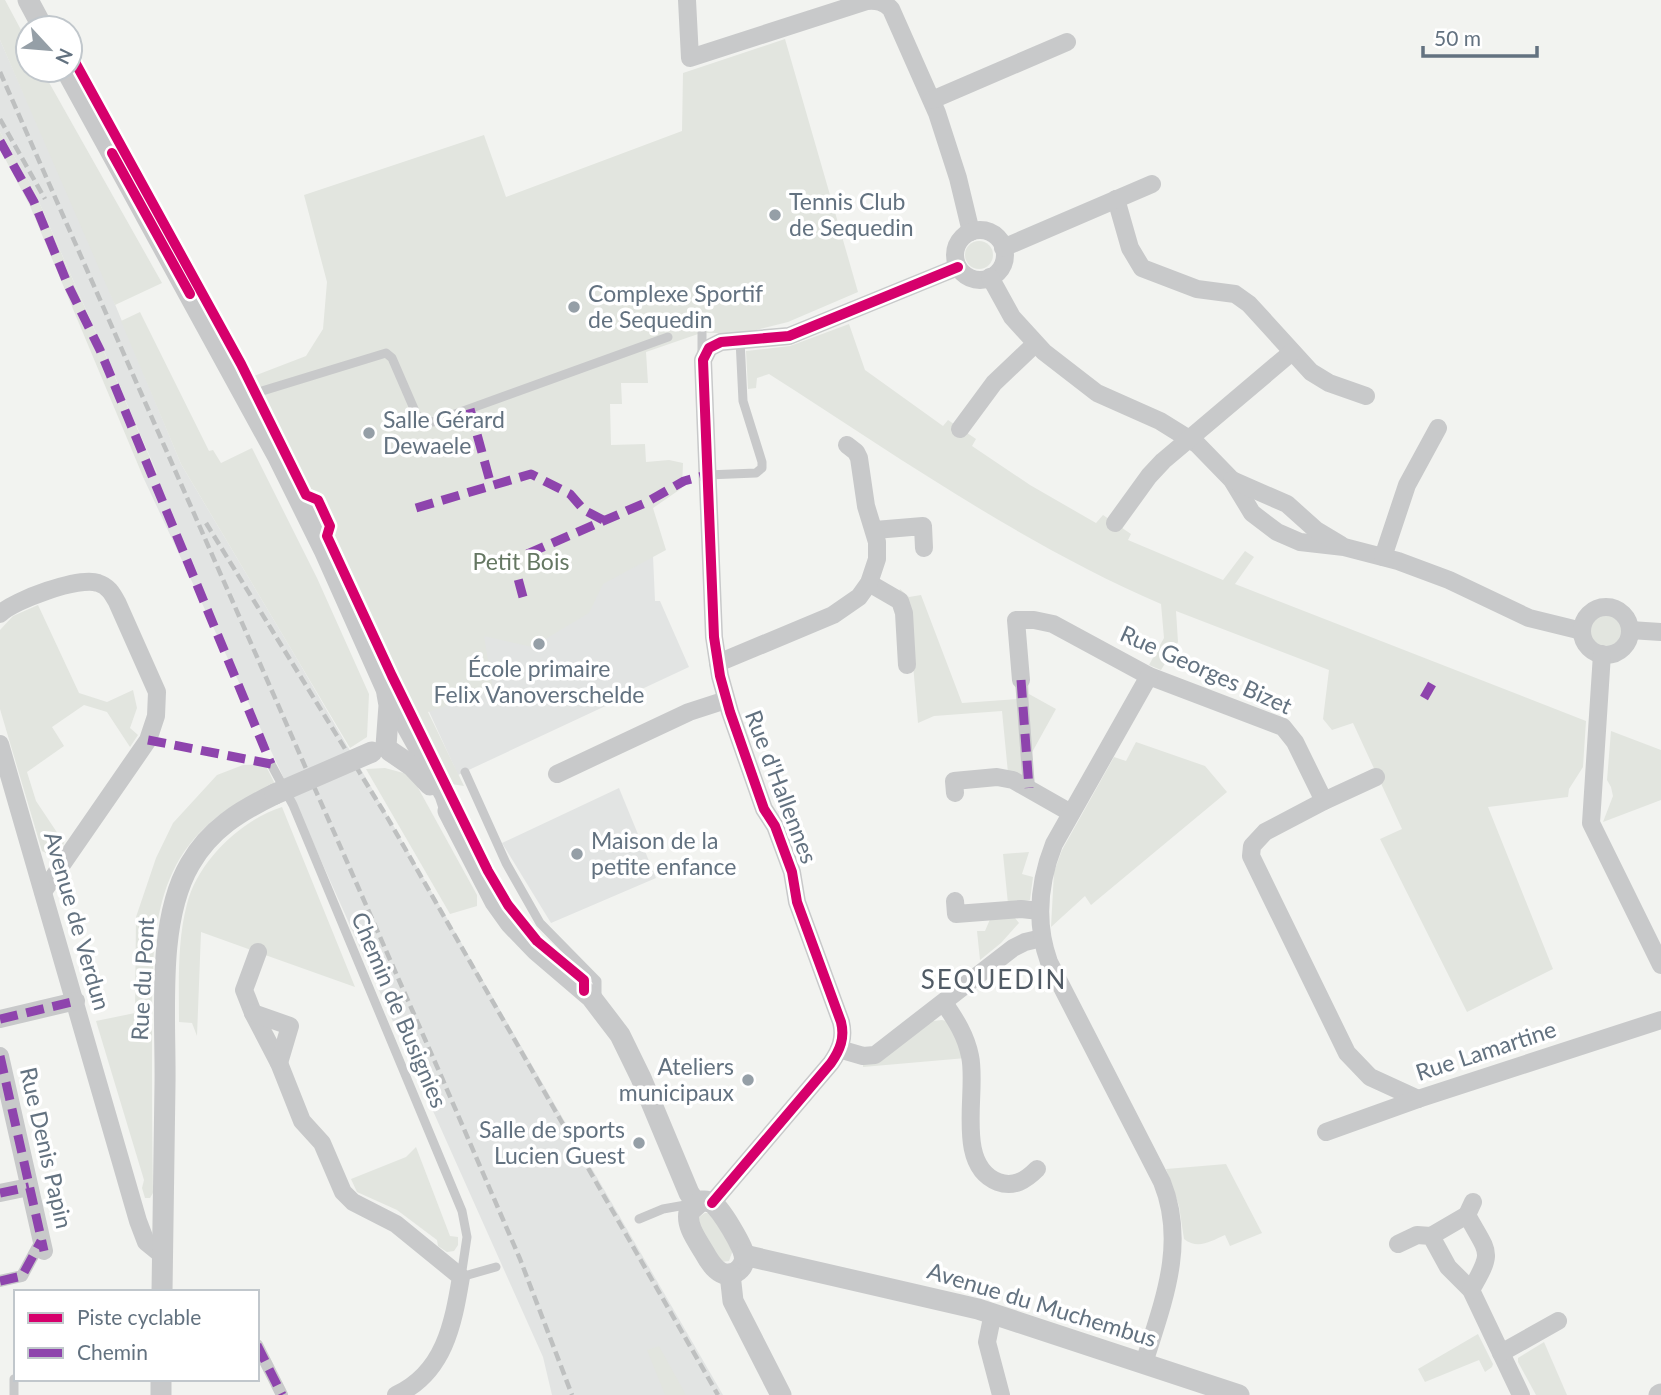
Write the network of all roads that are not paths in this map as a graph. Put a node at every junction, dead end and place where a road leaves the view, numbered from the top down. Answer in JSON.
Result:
{"nodes":[{"id":1,"x":687,"y":0,"type":"edge"},
{"id":2,"x":1067,"y":43,"type":"dead end"},
{"id":3,"x":74,"y":84,"type":"edge"},
{"id":4,"x":932,"y":100,"type":"junction"},
{"id":5,"x":1152,"y":184,"type":"dead end"},
{"id":6,"x":1116,"y":199,"type":"junction"},
{"id":7,"x":971,"y":232,"type":"junction"},
{"id":8,"x":1003,"y":248,"type":"junction"},
{"id":9,"x":958,"y":267,"type":"junction"},
{"id":10,"x":990,"y":277,"type":"junction"},
{"id":11,"x":702,"y":333,"type":"dead end"},
{"id":12,"x":668,"y":337,"type":"dead end"},
{"id":13,"x":740,"y":340,"type":"junction"},
{"id":14,"x":1035,"y":344,"type":"junction"},
{"id":15,"x":1292,"y":352,"type":"junction"},
{"id":16,"x":703,"y":360,"type":"junction"},
{"id":17,"x":246,"y":396,"type":"junction"},
{"id":18,"x":1366,"y":396,"type":"dead end"},
{"id":19,"x":1438,"y":428,"type":"dead end"},
{"id":20,"x":960,"y":429,"type":"dead end"},
{"id":21,"x":1190,"y":439,"type":"junction"},
{"id":22,"x":847,"y":445,"type":"dead end"},
{"id":23,"x":707,"y":475,"type":"junction"},
{"id":24,"x":1232,"y":480,"type":"junction"},
{"id":25,"x":1115,"y":523,"type":"dead end"},
{"id":26,"x":875,"y":530,"type":"junction"},
{"id":27,"x":1344,"y":547,"type":"junction"},
{"id":28,"x":924,"y":548,"type":"dead end"},
{"id":29,"x":1383,"y":557,"type":"junction"},
{"id":30,"x":869,"y":583,"type":"junction"},
{"id":31,"x":0,"y":614,"type":"edge"},
{"id":32,"x":1630,"y":630,"type":"junction"},
{"id":33,"x":1582,"y":631,"type":"junction"},
{"id":34,"x":1661,"y":632,"type":"edge"},
{"id":35,"x":1602,"y":654,"type":"junction"},
{"id":36,"x":718,"y":663,"type":"junction"},
{"id":37,"x":908,"y":665,"type":"dead end"},
{"id":38,"x":1149,"y":676,"type":"junction"},
{"id":39,"x":1020,"y":680,"type":"joint"},
{"id":40,"x":386,"y":689,"type":"junction"},
{"id":41,"x":726,"y":700,"type":"junction"},
{"id":42,"x":410,"y":735,"type":"junction"},
{"id":43,"x":0,"y":744,"type":"edge"},
{"id":44,"x":385,"y":747,"type":"junction"},
{"id":45,"x":271,"y":764,"type":"dead end"},
{"id":46,"x":465,"y":772,"type":"dead end"},
{"id":47,"x":557,"y":774,"type":"dead end"},
{"id":48,"x":1376,"y":777,"type":"dead end"},
{"id":49,"x":1029,"y":788,"type":"junction"},
{"id":50,"x":955,"y":793,"type":"dead end"},
{"id":51,"x":1324,"y":801,"type":"junction"},
{"id":52,"x":1071,"y":813,"type":"junction"},
{"id":53,"x":454,"y":822,"type":"junction"},
{"id":54,"x":43,"y":892,"type":"junction"},
{"id":55,"x":955,"y":901,"type":"dead end"},
{"id":56,"x":1040,"y":911,"type":"junction"},
{"id":57,"x":1042,"y":938,"type":"junction"},
{"id":58,"x":258,"y":952,"type":"dead end"},
{"id":59,"x":1661,"y":965,"type":"edge"},
{"id":60,"x":76,"y":1002,"type":"junction"},
{"id":61,"x":944,"y":1003,"type":"junction"},
{"id":62,"x":597,"y":1004,"type":"junction"},
{"id":63,"x":253,"y":1013,"type":"junction"},
{"id":64,"x":0,"y":1019,"type":"edge"},
{"id":65,"x":1661,"y":1020,"type":"edge"},
{"id":66,"x":839,"y":1049,"type":"junction"},
{"id":67,"x":0,"y":1056,"type":"edge"},
{"id":68,"x":279,"y":1063,"type":"junction"},
{"id":69,"x":1418,"y":1100,"type":"junction"},
{"id":70,"x":5,"y":1105,"type":"edge"},
{"id":71,"x":1326,"y":1132,"type":"dead end"},
{"id":72,"x":1037,"y":1169,"type":"dead end"},
{"id":73,"x":29,"y":1186,"type":"junction"},
{"id":74,"x":131,"y":1192,"type":"junction"},
{"id":75,"x":0,"y":1193,"type":"edge"},
{"id":76,"x":704,"y":1203,"type":"junction"},
{"id":77,"x":163,"y":1211,"type":"junction"},
{"id":78,"x":639,"y":1219,"type":"dead end"},
{"id":79,"x":1431,"y":1236,"type":"junction"},
{"id":80,"x":1398,"y":1244,"type":"dead end"},
{"id":81,"x":42,"y":1246,"type":"joint"},
{"id":82,"x":162,"y":1255,"type":"junction"},
{"id":83,"x":744,"y":1255,"type":"junction"},
{"id":84,"x":496,"y":1267,"type":"dead end"},
{"id":85,"x":730,"y":1274,"type":"junction"},
{"id":86,"x":461,"y":1277,"type":"junction"},
{"id":87,"x":0,"y":1281,"type":"edge"},
{"id":88,"x":162,"y":1290,"type":"edge"},
{"id":89,"x":1471,"y":1290,"type":"junction"},
{"id":90,"x":993,"y":1313,"type":"junction"},
{"id":91,"x":1559,"y":1321,"type":"dead end"},
{"id":92,"x":259,"y":1349,"type":"edge"},
{"id":93,"x":1501,"y":1353,"type":"junction"},
{"id":94,"x":1144,"y":1363,"type":"junction"},
{"id":95,"x":14,"y":1379,"type":"dead end"},
{"id":96,"x":14,"y":1395,"type":"edge"},
{"id":97,"x":282,"y":1395,"type":"edge"},
{"id":98,"x":396,"y":1395,"type":"edge"},
{"id":99,"x":781,"y":1395,"type":"edge"},
{"id":100,"x":1001,"y":1395,"type":"edge"},
{"id":101,"x":1239,"y":1395,"type":"edge"},
{"id":102,"x":1521,"y":1395,"type":"edge"}],
"edges":[{"from":1,"to":4,"type":"street"},
{"from":2,"to":4,"type":"street"},
{"from":3,"to":17,"type":"street"},
{"from":4,"to":7,"type":"street"},
{"from":5,"to":6,"type":"street"},
{"from":6,"to":8,"type":"street"},
{"from":6,"to":15,"type":"street"},
{"from":7,"to":8,"type":"street"},
{"from":7,"to":9,"type":"street"},
{"from":8,"to":10,"type":"street"},
{"from":9,"to":10,"type":"street"},
{"from":9,"to":13,"type":"street"},
{"from":10,"to":14,"type":"street"},
{"from":11,"to":16,"type":"lane","name":"Rue d'Hallennes"},
{"from":12,"to":17,"type":"lane"},
{"from":13,"to":16,"type":"street"},
{"from":13,"to":23,"type":"lane"},
{"from":14,"to":20,"type":"street"},
{"from":14,"to":21,"type":"street"},
{"from":15,"to":18,"type":"street"},
{"from":15,"to":21,"type":"street"},
{"from":16,"to":23,"type":"street","name":"Rue d'Hallennes"},
{"from":17,"to":40,"type":"street"},
{"from":19,"to":29,"type":"street"},
{"from":21,"to":24,"type":"street"},
{"from":21,"to":25,"type":"street"},
{"from":22,"to":26,"type":"street"},
{"from":23,"to":36,"type":"street","name":"Rue d'Hallennes"},
{"from":24,"to":27,"type":"street"},
{"from":24,"to":27,"type":"street"},
{"from":26,"to":28,"type":"street"},
{"from":26,"to":30,"type":"street"},
{"from":27,"to":29,"type":"street"},
{"from":29,"to":33,"type":"street"},
{"from":30,"to":36,"type":"street"},
{"from":30,"to":37,"type":"street"},
{"from":31,"to":54,"type":"street"},
{"from":32,"to":33,"type":"street"},
{"from":32,"to":34,"type":"street"},
{"from":32,"to":35,"type":"street"},
{"from":33,"to":35,"type":"street"},
{"from":35,"to":59,"type":"street"},
{"from":36,"to":41,"type":"street","name":"Rue d'Hallennes"},
{"from":38,"to":39,"type":"street","name":"Rue Georges Bizet"},
{"from":38,"to":51,"type":"street","name":"Rue Georges Bizet"},
{"from":38,"to":52,"type":"street"},
{"from":39,"to":49,"type":"street","name":"Rue Georges Bizet"},
{"from":40,"to":42,"type":"street"},
{"from":40,"to":44,"type":"street"},
{"from":41,"to":47,"type":"street"},
{"from":41,"to":66,"type":"street","name":"Rue d'Hallennes"},
{"from":42,"to":44,"type":"street","name":"Rue du Pont"},
{"from":42,"to":53,"type":"street"},
{"from":43,"to":54,"type":"street","name":"Avenue de Verdun"},
{"from":44,"to":53,"type":"street"},
{"from":44,"to":77,"type":"street","name":"Rue du Pont","bridge":true},
{"from":45,"to":86,"type":"lane","name":"Chemin de Busignies"},
{"from":46,"to":62,"type":"lane"},
{"from":48,"to":51,"type":"street"},
{"from":49,"to":50,"type":"street"},
{"from":49,"to":52,"type":"street"},
{"from":51,"to":69,"type":"street"},
{"from":52,"to":56,"type":"street"},
{"from":53,"to":62,"type":"street"},
{"from":54,"to":60,"type":"street","name":"Avenue de Verdun"},
{"from":55,"to":56,"type":"street"},
{"from":56,"to":57,"type":"street"},
{"from":57,"to":61,"type":"street"},
{"from":57,"to":94,"type":"street"},
{"from":58,"to":63,"type":"street"},
{"from":60,"to":64,"type":"street"},
{"from":60,"to":74,"type":"street","name":"Avenue de Verdun"},
{"from":61,"to":66,"type":"street"},
{"from":61,"to":72,"type":"street"},
{"from":62,"to":76,"type":"street"},
{"from":63,"to":68,"type":"street"},
{"from":63,"to":68,"type":"street"},
{"from":65,"to":69,"type":"street","name":"Rue Lamartine"},
{"from":66,"to":76,"type":"street"},
{"from":67,"to":70,"type":"street","name":"Rue Denis Papin"},
{"from":68,"to":86,"type":"street"},
{"from":69,"to":71,"type":"street","name":"Rue Lamartine"},
{"from":70,"to":73,"type":"street","name":"Rue Denis Papin"},
{"from":73,"to":75,"type":"street"},
{"from":73,"to":81,"type":"street","name":"Rue Denis Papin"},
{"from":74,"to":77,"type":"street"},
{"from":74,"to":82,"type":"street","name":"Avenue de Verdun"},
{"from":76,"to":78,"type":"lane"},
{"from":76,"to":83,"type":"street"},
{"from":76,"to":85,"type":"street"},
{"from":77,"to":82,"type":"street","name":"Rue du Pont"},
{"from":79,"to":80,"type":"street"},
{"from":79,"to":89,"type":"street"},
{"from":79,"to":89,"type":"street"},
{"from":81,"to":87,"type":"street"},
{"from":82,"to":88,"type":"street","name":"Rue du Pont"},
{"from":83,"to":85,"type":"street"},
{"from":83,"to":90,"type":"street","name":"Avenue du Muchembus"},
{"from":84,"to":86,"type":"lane"},
{"from":85,"to":99,"type":"street"},
{"from":86,"to":98,"type":"street"},
{"from":89,"to":93,"type":"street"},
{"from":90,"to":94,"type":"street","name":"Avenue du Muchembus"},
{"from":90,"to":100,"type":"street"},
{"from":91,"to":93,"type":"street"},
{"from":92,"to":97,"type":"street"},
{"from":93,"to":102,"type":"street"},
{"from":94,"to":101,"type":"street","name":"Avenue du Muchembus"},
{"from":95,"to":96,"type":"lane"}]}
